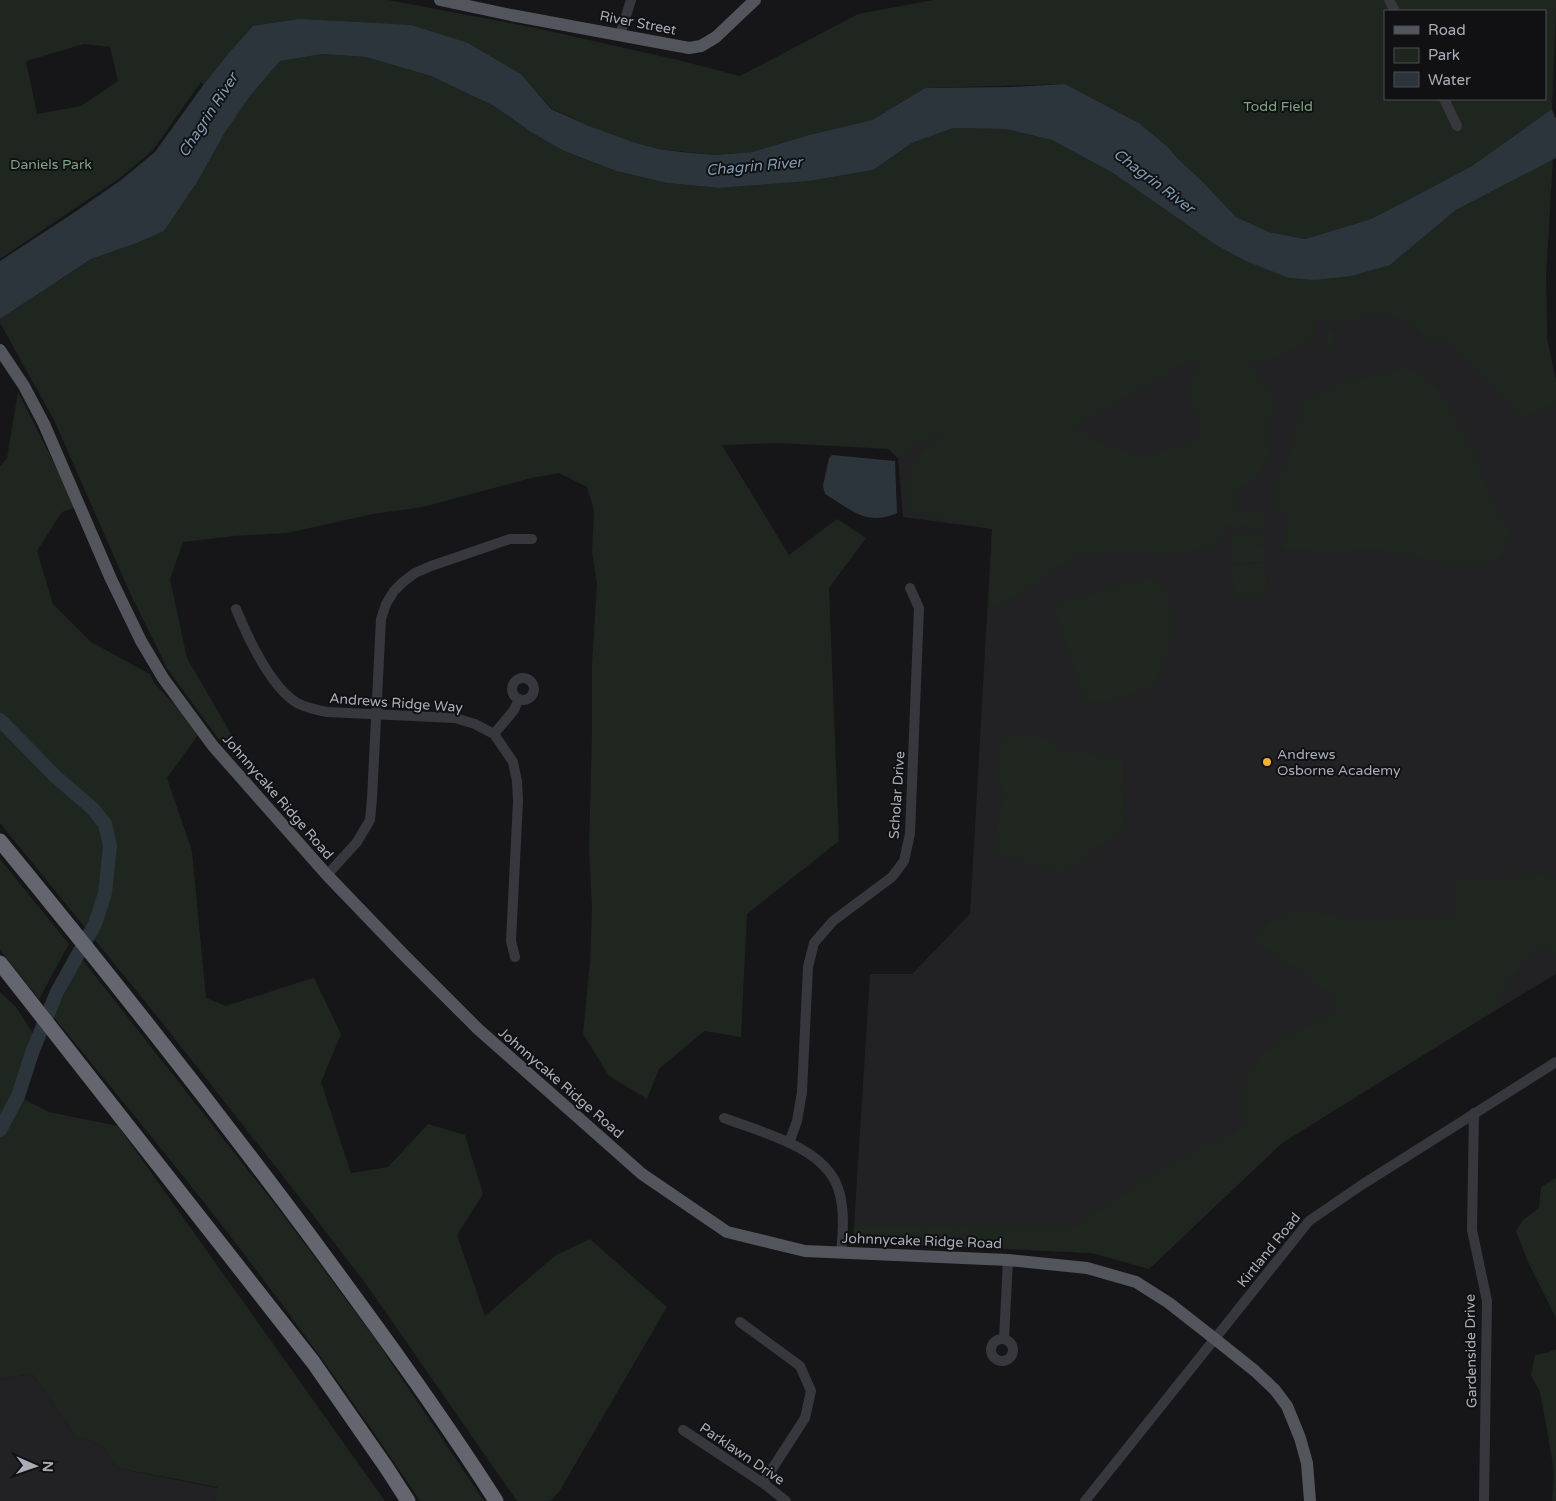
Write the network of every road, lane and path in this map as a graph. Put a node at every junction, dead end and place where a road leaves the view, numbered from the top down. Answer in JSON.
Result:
{"nodes":[{"id":1,"x":440,"y":0,"type":"edge"},
{"id":2,"x":632,"y":0,"type":"edge"},
{"id":3,"x":755,"y":0,"type":"edge"},
{"id":4,"x":620,"y":35,"type":"junction"},
{"id":5,"x":1444,"y":100,"type":"edge"},
{"id":6,"x":1457,"y":126,"type":"dead end"},
{"id":7,"x":1,"y":352,"type":"edge"},
{"id":8,"x":532,"y":539,"type":"dead end"},
{"id":9,"x":910,"y":588,"type":"dead end"},
{"id":10,"x":236,"y":609,"type":"dead end"},
{"id":11,"x":519,"y":699,"type":"dead end"},
{"id":12,"x":377,"y":715,"type":"junction"},
{"id":13,"x":494,"y":734,"type":"junction"},
{"id":14,"x":0,"y":841,"type":"edge"},
{"id":15,"x":327,"y":875,"type":"junction"},
{"id":16,"x":514,"y":957,"type":"dead end"},
{"id":17,"x":0,"y":963,"type":"edge"},
{"id":18,"x":1556,"y":1062,"type":"edge"},
{"id":19,"x":1474,"y":1113,"type":"junction"},
{"id":20,"x":724,"y":1118,"type":"dead end"},
{"id":21,"x":789,"y":1143,"type":"junction"},
{"id":22,"x":841,"y":1253,"type":"junction"},
{"id":23,"x":1008,"y":1260,"type":"junction"},
{"id":24,"x":740,"y":1322,"type":"dead end"},
{"id":25,"x":1004,"y":1339,"type":"dead end"},
{"id":26,"x":1215,"y":1339,"type":"junction"},
{"id":27,"x":683,"y":1430,"type":"dead end"},
{"id":28,"x":764,"y":1483,"type":"junction"},
{"id":29,"x":408,"y":1501,"type":"edge"},
{"id":30,"x":496,"y":1501,"type":"edge"},
{"id":31,"x":786,"y":1501,"type":"edge"},
{"id":32,"x":1085,"y":1501,"type":"edge"},
{"id":33,"x":1310,"y":1501,"type":"edge"},
{"id":34,"x":1484,"y":1501,"type":"edge"}],
"edges":[{"from":1,"to":4,"type":"main road","name":"River Street"},
{"from":2,"to":4,"type":"street"},
{"from":3,"to":4,"type":"main road","name":"River Street"},
{"from":5,"to":6,"type":"street"},
{"from":7,"to":15,"type":"main road","name":"Johnnycake Ridge Road"},
{"from":8,"to":12,"type":"street"},
{"from":9,"to":21,"type":"street","name":"Scholar Drive"},
{"from":10,"to":12,"type":"street","name":"Andrews Ridge Way"},
{"from":11,"to":13,"type":"street"},
{"from":12,"to":13,"type":"street","name":"Andrews Ridge Way"},
{"from":12,"to":15,"type":"street"},
{"from":13,"to":16,"type":"street","name":"Andrews Ridge Way"},
{"from":14,"to":30,"type":"highway"},
{"from":15,"to":22,"type":"main road","name":"Johnnycake Ridge Road"},
{"from":17,"to":29,"type":"highway"},
{"from":18,"to":19,"type":"street","name":"Kirtland Road"},
{"from":19,"to":26,"type":"street","name":"Kirtland Road"},
{"from":19,"to":34,"type":"street","name":"Gardenside Drive"},
{"from":20,"to":21,"type":"street"},
{"from":21,"to":22,"type":"street"},
{"from":22,"to":23,"type":"main road","name":"Johnnycake Ridge Road"},
{"from":23,"to":25,"type":"street"},
{"from":23,"to":26,"type":"main road","name":"Johnnycake Ridge Road"},
{"from":24,"to":28,"type":"street"},
{"from":26,"to":32,"type":"street","name":"Kirtland Road"},
{"from":26,"to":33,"type":"main road","name":"Johnnycake Ridge Road"},
{"from":27,"to":28,"type":"street","name":"Parklawn Drive"},
{"from":28,"to":31,"type":"street","name":"Parklawn Drive"}]}
